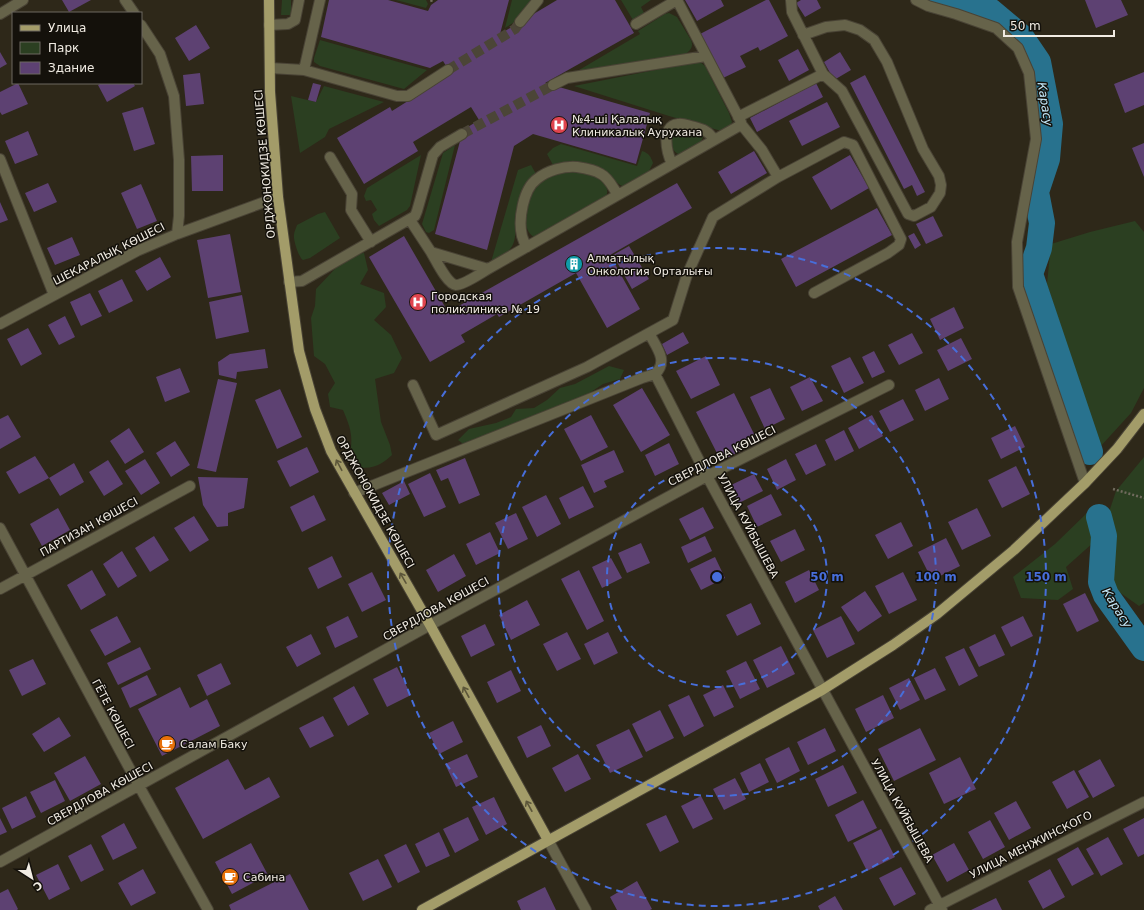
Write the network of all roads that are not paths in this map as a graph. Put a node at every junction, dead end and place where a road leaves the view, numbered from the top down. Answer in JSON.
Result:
{"nodes":[{"id":1,"x":23,"y":0,"type":"edge"},
{"id":2,"x":125,"y":0,"type":"edge"},
{"id":3,"x":269,"y":0,"type":"edge"},
{"id":4,"x":298,"y":0,"type":"edge"},
{"id":5,"x":320,"y":0,"type":"edge"},
{"id":6,"x":538,"y":0,"type":"edge"},
{"id":7,"x":677,"y":0,"type":"edge"},
{"id":8,"x":789,"y":0,"type":"edge"},
{"id":9,"x":916,"y":0,"type":"edge"},
{"id":10,"x":133,"y":12,"type":"edge"},
{"id":11,"x":0,"y":14,"type":"edge"},
{"id":12,"x":520,"y":22,"type":"tunnel mouth"},
{"id":13,"x":636,"y":24,"type":"dead end"},
{"id":14,"x":269,"y":25,"type":"junction"},
{"id":15,"x":142,"y":27,"type":"edge"},
{"id":16,"x":803,"y":35,"type":"junction"},
{"id":17,"x":706,"y":56,"type":"junction"},
{"id":18,"x":270,"y":68,"type":"junction"},
{"id":19,"x":304,"y":70,"type":"junction"},
{"id":20,"x":448,"y":70,"type":"tunnel mouth"},
{"id":21,"x":823,"y":74,"type":"junction"},
{"id":22,"x":553,"y":85,"type":"tunnel mouth"},
{"id":23,"x":739,"y":120,"type":"junction"},
{"id":24,"x":462,"y":134,"type":"tunnel mouth"},
{"id":25,"x":714,"y":140,"type":"junction"},
{"id":26,"x":330,"y":157,"type":"dead end"},
{"id":27,"x":0,"y":158,"type":"edge"},
{"id":28,"x":672,"y":164,"type":"junction"},
{"id":29,"x":778,"y":177,"type":"junction"},
{"id":30,"x":618,"y":195,"type":"junction"},
{"id":31,"x":278,"y":197,"type":"junction"},
{"id":32,"x":410,"y":220,"type":"junction"},
{"id":33,"x":177,"y":234,"type":"junction"},
{"id":34,"x":371,"y":242,"type":"junction"},
{"id":35,"x":527,"y":247,"type":"junction"},
{"id":36,"x":431,"y":252,"type":"junction"},
{"id":37,"x":488,"y":269,"type":"junction"},
{"id":38,"x":289,"y":282,"type":"junction"},
{"id":39,"x":814,"y":293,"type":"dead end"},
{"id":40,"x":54,"y":295,"type":"junction"},
{"id":41,"x":0,"y":324,"type":"edge"},
{"id":42,"x":649,"y":333,"type":"junction"},
{"id":43,"x":655,"y":374,"type":"junction"},
{"id":44,"x":413,"y":385,"type":"dead end"},
{"id":45,"x":889,"y":385,"type":"dead end"},
{"id":46,"x":1144,"y":414,"type":"edge"},
{"id":47,"x":707,"y":476,"type":"junction"},
{"id":48,"x":1086,"y":483,"type":"junction"},
{"id":49,"x":190,"y":486,"type":"dead end"},
{"id":50,"x":354,"y":493,"type":"junction"},
{"id":51,"x":0,"y":528,"type":"edge"},
{"id":52,"x":25,"y":576,"type":"junction"},
{"id":53,"x":0,"y":589,"type":"edge"},
{"id":54,"x":430,"y":625,"type":"junction"},
{"id":55,"x":822,"y":690,"type":"junction"},
{"id":56,"x":139,"y":786,"type":"junction"},
{"id":57,"x":1144,"y":802,"type":"edge"},
{"id":58,"x":548,"y":840,"type":"junction"},
{"id":59,"x":0,"y":862,"type":"edge"},
{"id":60,"x":941,"y":907,"type":"edge"},
{"id":61,"x":208,"y":910,"type":"edge"},
{"id":62,"x":422,"y":910,"type":"edge"},
{"id":63,"x":586,"y":910,"type":"edge"},
{"id":64,"x":930,"y":910,"type":"edge"}],
"edges":[{"from":1,"to":11,"type":"street"},
{"from":2,"to":10,"type":"street"},
{"from":3,"to":14,"type":"main road","name":"ОРДЖОНОКИДЗЕ КӨШЕСІ"},
{"from":4,"to":14,"type":"street"},
{"from":5,"to":19,"type":"street"},
{"from":6,"to":12,"type":"street"},
{"from":7,"to":13,"type":"street"},
{"from":7,"to":17,"type":"street"},
{"from":8,"to":16,"type":"street"},
{"from":9,"to":48,"type":"street"},
{"from":14,"to":18,"type":"main road","name":"ОРДЖОНОКИДЗЕ КӨШЕСІ"},
{"from":15,"to":33,"type":"street"},
{"from":16,"to":21,"type":"street"},
{"from":16,"to":21,"type":"street"},
{"from":17,"to":22,"type":"street"},
{"from":17,"to":23,"type":"street"},
{"from":18,"to":19,"type":"street"},
{"from":18,"to":31,"type":"main road","name":"ОРДЖОНОКИДЗЕ КӨШЕСІ"},
{"from":19,"to":20,"type":"street"},
{"from":21,"to":23,"type":"street"},
{"from":23,"to":25,"type":"street"},
{"from":23,"to":29,"type":"street"},
{"from":24,"to":32,"type":"street"},
{"from":25,"to":28,"type":"street"},
{"from":25,"to":28,"type":"street"},
{"from":26,"to":34,"type":"street"},
{"from":27,"to":40,"type":"street"},
{"from":28,"to":30,"type":"street"},
{"from":29,"to":39,"type":"street"},
{"from":29,"to":42,"type":"street"},
{"from":30,"to":35,"type":"street"},
{"from":30,"to":35,"type":"street"},
{"from":31,"to":33,"type":"street","name":"ШЕКАРАЛЫҚ КӨШЕСІ"},
{"from":31,"to":38,"type":"main road","name":"ОРДЖОНОКИДЗЕ КӨШЕСІ"},
{"from":32,"to":34,"type":"street"},
{"from":32,"to":36,"type":"street"},
{"from":33,"to":40,"type":"street","name":"ШЕКАРАЛЫҚ КӨШЕСІ"},
{"from":34,"to":38,"type":"street"},
{"from":35,"to":37,"type":"street"},
{"from":36,"to":37,"type":"street"},
{"from":36,"to":37,"type":"street"},
{"from":50,"to":38,"type":"main road","name":"ОРДЖОНОКИДЗЕ КӨШЕСІ","one_way":true},
{"from":40,"to":41,"type":"street","name":"ШЕКАРАЛЫҚ КӨШЕСІ"},
{"from":42,"to":43,"type":"street"},
{"from":42,"to":44,"type":"street"},
{"from":43,"to":47,"type":"street","name":"УЛИЦА КУЙБЫШЕВА"},
{"from":43,"to":50,"type":"street"},
{"from":45,"to":47,"type":"street","name":"СВЕРДЛОВА КӨШЕСІ"},
{"from":46,"to":48,"type":"main road"},
{"from":47,"to":54,"type":"street","name":"СВЕРДЛОВА КӨШЕСІ"},
{"from":47,"to":55,"type":"street","name":"УЛИЦА КУЙБЫШЕВА"},
{"from":48,"to":55,"type":"main road"},
{"from":49,"to":52,"type":"street","name":"ПАРТИЗАН КӨШЕСІ"},
{"from":54,"to":50,"type":"main road","name":"ОРДЖОНОКИДЗЕ КӨШЕСІ","one_way":true},
{"from":51,"to":52,"type":"street","name":"ГЁТЕ КӨШЕСІ"},
{"from":52,"to":53,"type":"street","name":"ПАРТИЗАН КӨШЕСІ"},
{"from":52,"to":56,"type":"street","name":"ГЁТЕ КӨШЕСІ"},
{"from":54,"to":56,"type":"street","name":"СВЕРДЛОВА КӨШЕСІ"},
{"from":58,"to":54,"type":"main road","name":"ОРДЖОНОКИДЗЕ КӨШЕСІ","one_way":true},
{"from":55,"to":58,"type":"main road"},
{"from":55,"to":60,"type":"street","name":"УЛИЦА КУЙБЫШЕВА"},
{"from":56,"to":59,"type":"street","name":"СВЕРДЛОВА КӨШЕСІ"},
{"from":56,"to":61,"type":"street","name":"ГЁТЕ КӨШЕСІ"},
{"from":57,"to":60,"type":"street","name":"УЛИЦА МЕНЖИНСКОГО"},
{"from":58,"to":62,"type":"main road"},
{"from":58,"to":63,"type":"street"},
{"from":60,"to":64,"type":"street","name":"УЛИЦА МЕНЖИНСКОГО"}]}
